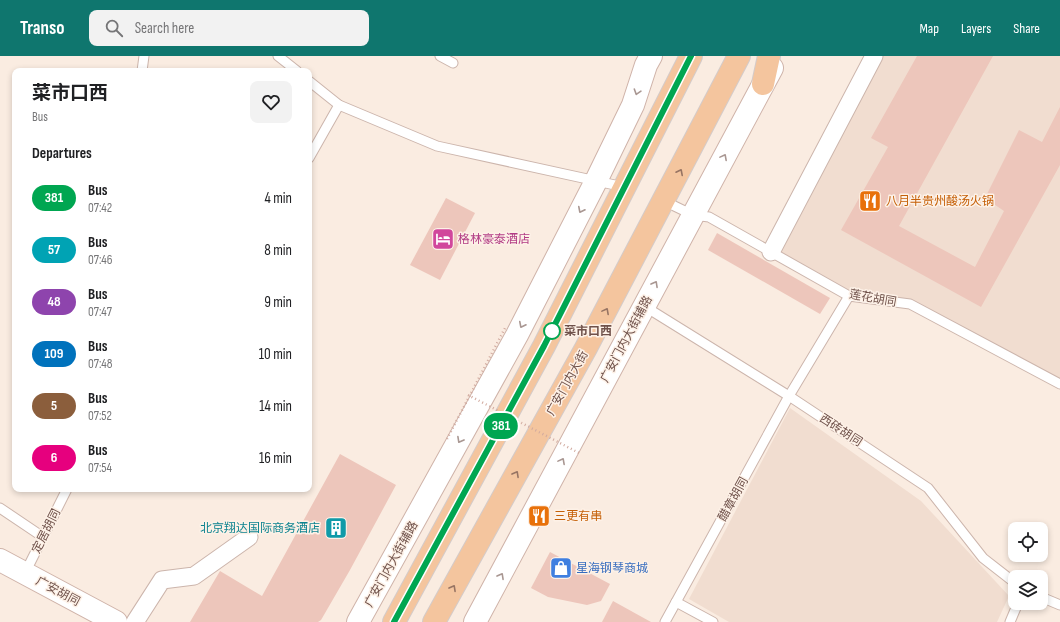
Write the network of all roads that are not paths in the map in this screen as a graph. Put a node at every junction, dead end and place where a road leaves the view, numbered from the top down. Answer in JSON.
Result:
{"nodes":[{"id":1,"x":144,"y":56,"type":"edge"},
{"id":2,"x":278,"y":56,"type":"edge"},
{"id":3,"x":440,"y":56,"type":"edge"},
{"id":4,"x":651,"y":56,"type":"edge"},
{"id":5,"x":691,"y":56,"type":"edge"},
{"id":6,"x":739,"y":56,"type":"edge"},
{"id":7,"x":769,"y":56,"type":"edge"},
{"id":8,"x":778,"y":56,"type":"edge"},
{"id":9,"x":874,"y":56,"type":"edge"},
{"id":10,"x":453,"y":63,"type":"dead end"},
{"id":11,"x":142,"y":68,"type":"edge"},
{"id":12,"x":293,"y":68,"type":"edge"},
{"id":13,"x":312,"y":83,"type":"edge"},
{"id":14,"x":763,"y":84,"type":"junction"},
{"id":15,"x":339,"y":105,"type":"junction"},
{"id":16,"x":312,"y":153,"type":"edge"},
{"id":17,"x":596,"y":181,"type":"junction"},
{"id":18,"x":624,"y":187,"type":"junction"},
{"id":19,"x":664,"y":201,"type":"junction"},
{"id":20,"x":693,"y":214,"type":"junction"},
{"id":21,"x":771,"y":252,"type":"junction"},
{"id":22,"x":849,"y":296,"type":"junction"},
{"id":23,"x":643,"y":306,"type":"junction"},
{"id":24,"x":1060,"y":384,"type":"edge"},
{"id":25,"x":789,"y":396,"type":"junction"},
{"id":26,"x":66,"y":492,"type":"edge"},
{"id":27,"x":0,"y":508,"type":"edge"},
{"id":28,"x":43,"y":537,"type":"junction"},
{"id":29,"x":250,"y":537,"type":"dead end"},
{"id":30,"x":0,"y":560,"type":"edge"},
{"id":31,"x":24,"y":573,"type":"junction"},
{"id":32,"x":1008,"y":578,"type":"edge"},
{"id":33,"x":1048,"y":600,"type":"edge"},
{"id":34,"x":676,"y":602,"type":"junction"},
{"id":35,"x":1060,"y":604,"type":"edge"},
{"id":36,"x":1015,"y":610,"type":"edge"},
{"id":37,"x":116,"y":622,"type":"edge"},
{"id":38,"x":134,"y":622,"type":"edge"},
{"id":39,"x":358,"y":622,"type":"edge"},
{"id":40,"x":394,"y":622,"type":"edge"},
{"id":41,"x":434,"y":622,"type":"edge"},
{"id":42,"x":475,"y":622,"type":"edge"},
{"id":43,"x":665,"y":622,"type":"edge"},
{"id":44,"x":713,"y":622,"type":"edge"},
{"id":45,"x":1010,"y":622,"type":"edge"}],
"edges":[{"from":1,"to":11,"type":"lane"},
{"from":2,"to":12,"type":"lane"},
{"from":3,"to":10,"type":"lane"},
{"from":4,"to":17,"type":"street","name":"广安门内大街辅路","one_way":true},
{"from":5,"to":18,"type":"main road"},
{"from":19,"to":6,"type":"main road","name":"广安门内大街","one_way":true},
{"from":7,"to":14,"type":"main road"},
{"from":8,"to":14,"type":"street","name":"广安门内大街辅路"},
{"from":9,"to":21,"type":"street"},
{"from":13,"to":15,"type":"lane"},
{"from":20,"to":14,"type":"street","name":"广安门内大街辅路","one_way":true},
{"from":15,"to":16,"type":"lane"},
{"from":15,"to":17,"type":"lane"},
{"from":17,"to":18,"type":"lane"},
{"from":17,"to":39,"type":"street","name":"广安门内大街辅路","one_way":true},
{"from":18,"to":40,"type":"main road"},
{"from":19,"to":20,"type":"lane","name":"莲花胡同"},
{"from":41,"to":19,"type":"main road","name":"广安门内大街","one_way":true},
{"from":20,"to":21,"type":"lane","name":"莲花胡同"},
{"from":23,"to":20,"type":"street","name":"广安门内大街辅路","one_way":true},
{"from":21,"to":22,"type":"lane","name":"莲花胡同"},
{"from":22,"to":24,"type":"lane","name":"莲花胡同"},
{"from":22,"to":25,"type":"lane","name":"醋章胡同"},
{"from":23,"to":25,"type":"lane","name":"西砖胡同"},
{"from":42,"to":23,"type":"street","name":"广安门内大街辅路","one_way":true},
{"from":25,"to":32,"type":"lane","name":"西砖胡同"},
{"from":25,"to":34,"type":"lane","name":"醋章胡同"},
{"from":26,"to":28,"type":"lane","name":"定居胡同"},
{"from":27,"to":28,"type":"lane"},
{"from":28,"to":31,"type":"lane","name":"定居胡同"},
{"from":29,"to":38,"type":"street"},
{"from":30,"to":31,"type":"street","name":"广安胡同"},
{"from":31,"to":37,"type":"street","name":"广安胡同"},
{"from":33,"to":35,"type":"lane"},
{"from":34,"to":43,"type":"lane","name":"醋章胡同"},
{"from":34,"to":44,"type":"lane"},
{"from":36,"to":45,"type":"lane"}]}
